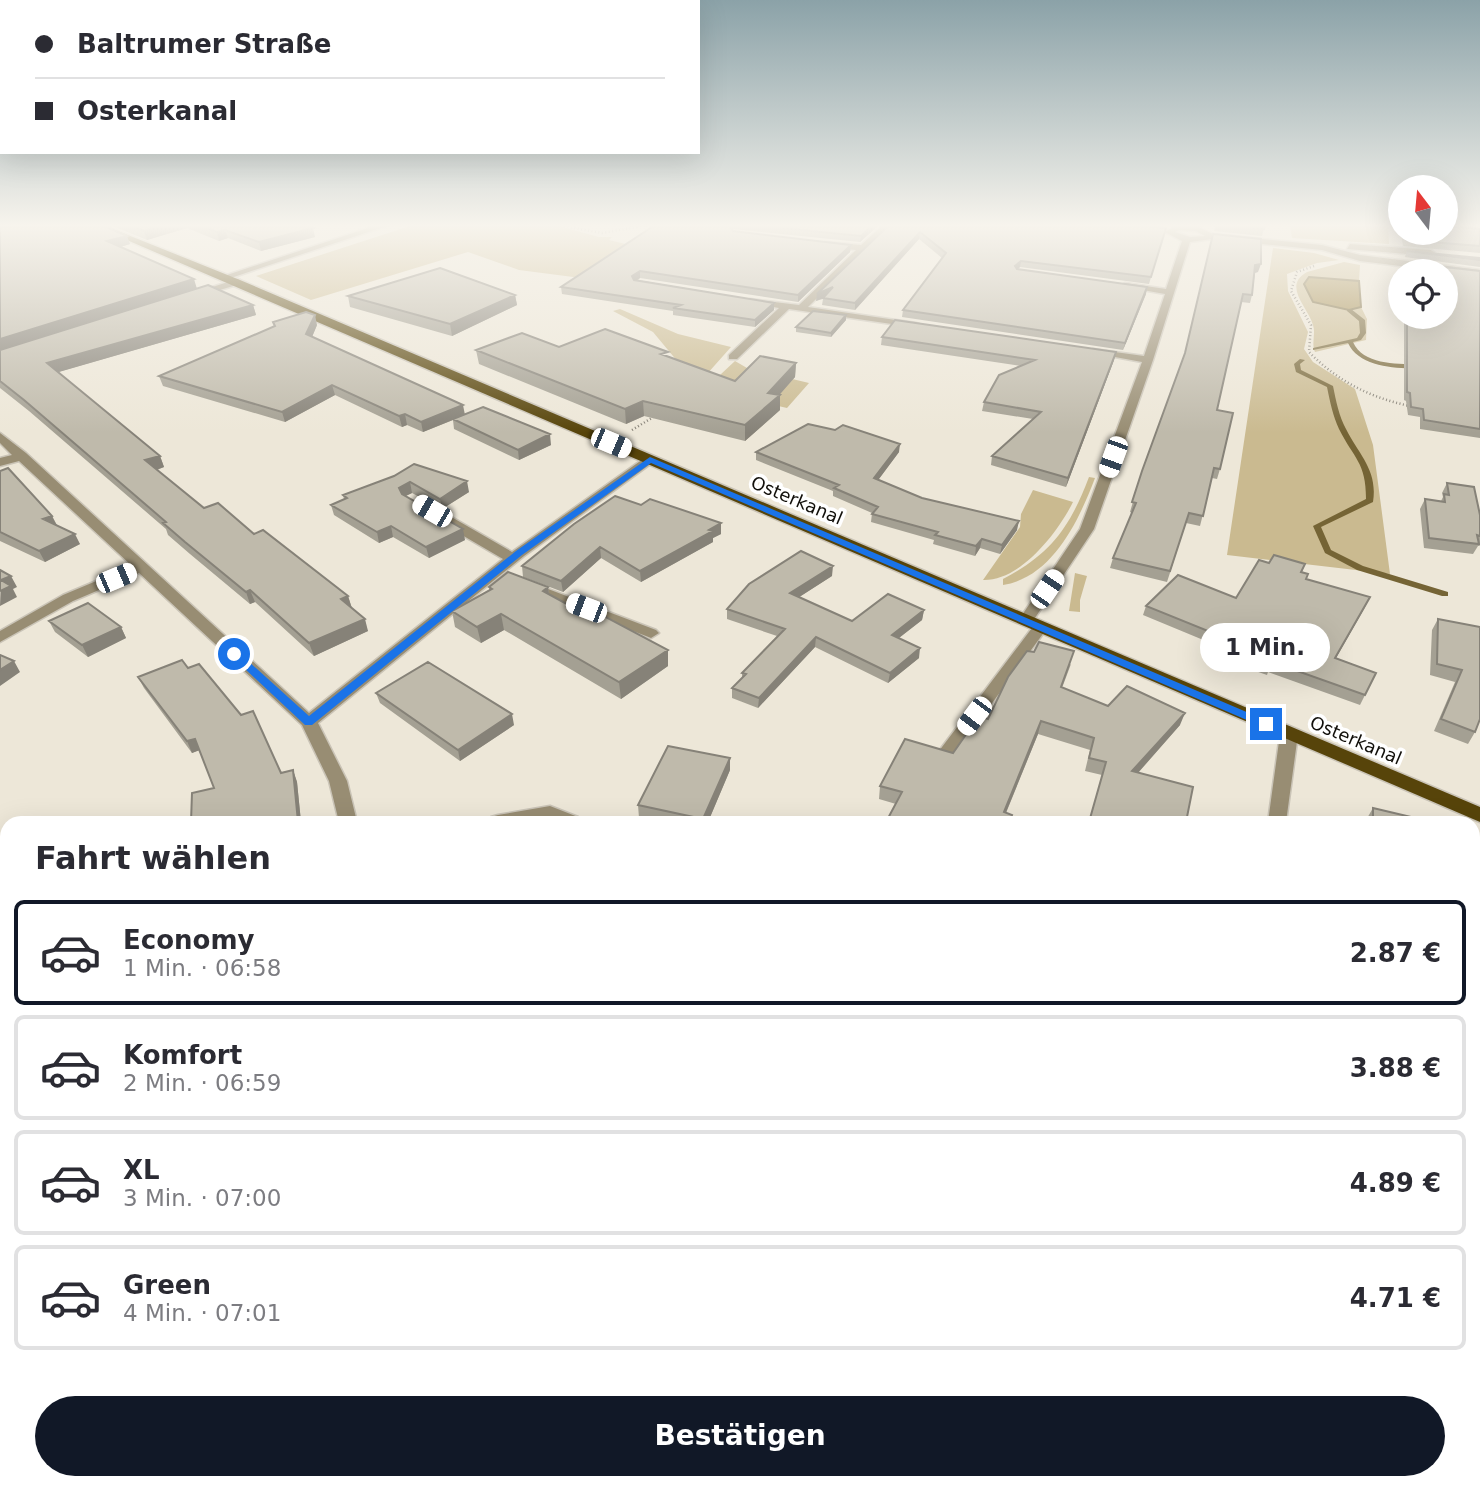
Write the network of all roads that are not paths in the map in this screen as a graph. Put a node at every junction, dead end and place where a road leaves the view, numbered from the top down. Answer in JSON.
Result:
{"nodes":[{"id":1,"x":191,"y":294,"type":"edge"},
{"id":2,"x":265,"y":294,"type":"edge"},
{"id":3,"x":816,"y":294,"type":"edge"},
{"id":4,"x":1169,"y":294,"type":"edge"},
{"id":5,"x":176,"y":300,"type":"edge"},
{"id":6,"x":747,"y":300,"type":"edge"},
{"id":7,"x":787,"y":306,"type":"junction"},
{"id":8,"x":801,"y":309,"type":"junction"},
{"id":9,"x":934,"y":328,"type":"edge"},
{"id":10,"x":1081,"y":350,"type":"edge"},
{"id":11,"x":733,"y":357,"type":"dead end"},
{"id":12,"x":1148,"y":360,"type":"junction"},
{"id":13,"x":0,"y":437,"type":"edge"},
{"id":14,"x":22,"y":456,"type":"junction"},
{"id":15,"x":650,"y":460,"type":"junction"},
{"id":16,"x":0,"y":462,"type":"edge"},
{"id":17,"x":434,"y":512,"type":"edge"},
{"id":18,"x":512,"y":558,"type":"junction"},
{"id":19,"x":140,"y":568,"type":"junction"},
{"id":20,"x":494,"y":573,"type":"junction"},
{"id":21,"x":1033,"y":624,"type":"junction"},
{"id":22,"x":651,"y":633,"type":"dead end"},
{"id":23,"x":0,"y":637,"type":"edge"},
{"id":24,"x":309,"y":722,"type":"junction"},
{"id":25,"x":1289,"y":734,"type":"junction"},
{"id":26,"x":945,"y":755,"type":"edge"},
{"id":27,"x":1480,"y":815,"type":"edge"},
{"id":28,"x":347,"y":816,"type":"edge"},
{"id":29,"x":533,"y":816,"type":"edge"},
{"id":30,"x":557,"y":816,"type":"edge"},
{"id":31,"x":1277,"y":816,"type":"edge"}],
"edges":[{"from":1,"to":5,"type":"street"},
{"from":2,"to":15,"type":"main road","name":"Osterkanal"},
{"from":3,"to":8,"type":"street"},
{"from":4,"to":12,"type":"street"},
{"from":6,"to":7,"type":"street"},
{"from":7,"to":8,"type":"street"},
{"from":7,"to":11,"type":"street"},
{"from":8,"to":9,"type":"street"},
{"from":10,"to":12,"type":"street"},
{"from":12,"to":21,"type":"street"},
{"from":13,"to":14,"type":"street"},
{"from":14,"to":16,"type":"street"},
{"from":14,"to":19,"type":"street"},
{"from":15,"to":18,"type":"street"},
{"from":15,"to":21,"type":"main road","name":"Osterkanal"},
{"from":17,"to":18,"type":"street"},
{"from":18,"to":20,"type":"street"},
{"from":19,"to":23,"type":"street"},
{"from":19,"to":24,"type":"street"},
{"from":20,"to":22,"type":"street"},
{"from":20,"to":24,"type":"street"},
{"from":21,"to":25,"type":"main road","name":"Osterkanal"},
{"from":21,"to":26,"type":"street"},
{"from":24,"to":28,"type":"street"},
{"from":25,"to":27,"type":"main road","name":"Osterkanal"},
{"from":25,"to":31,"type":"street"},
{"from":29,"to":30,"type":"street"}]}
